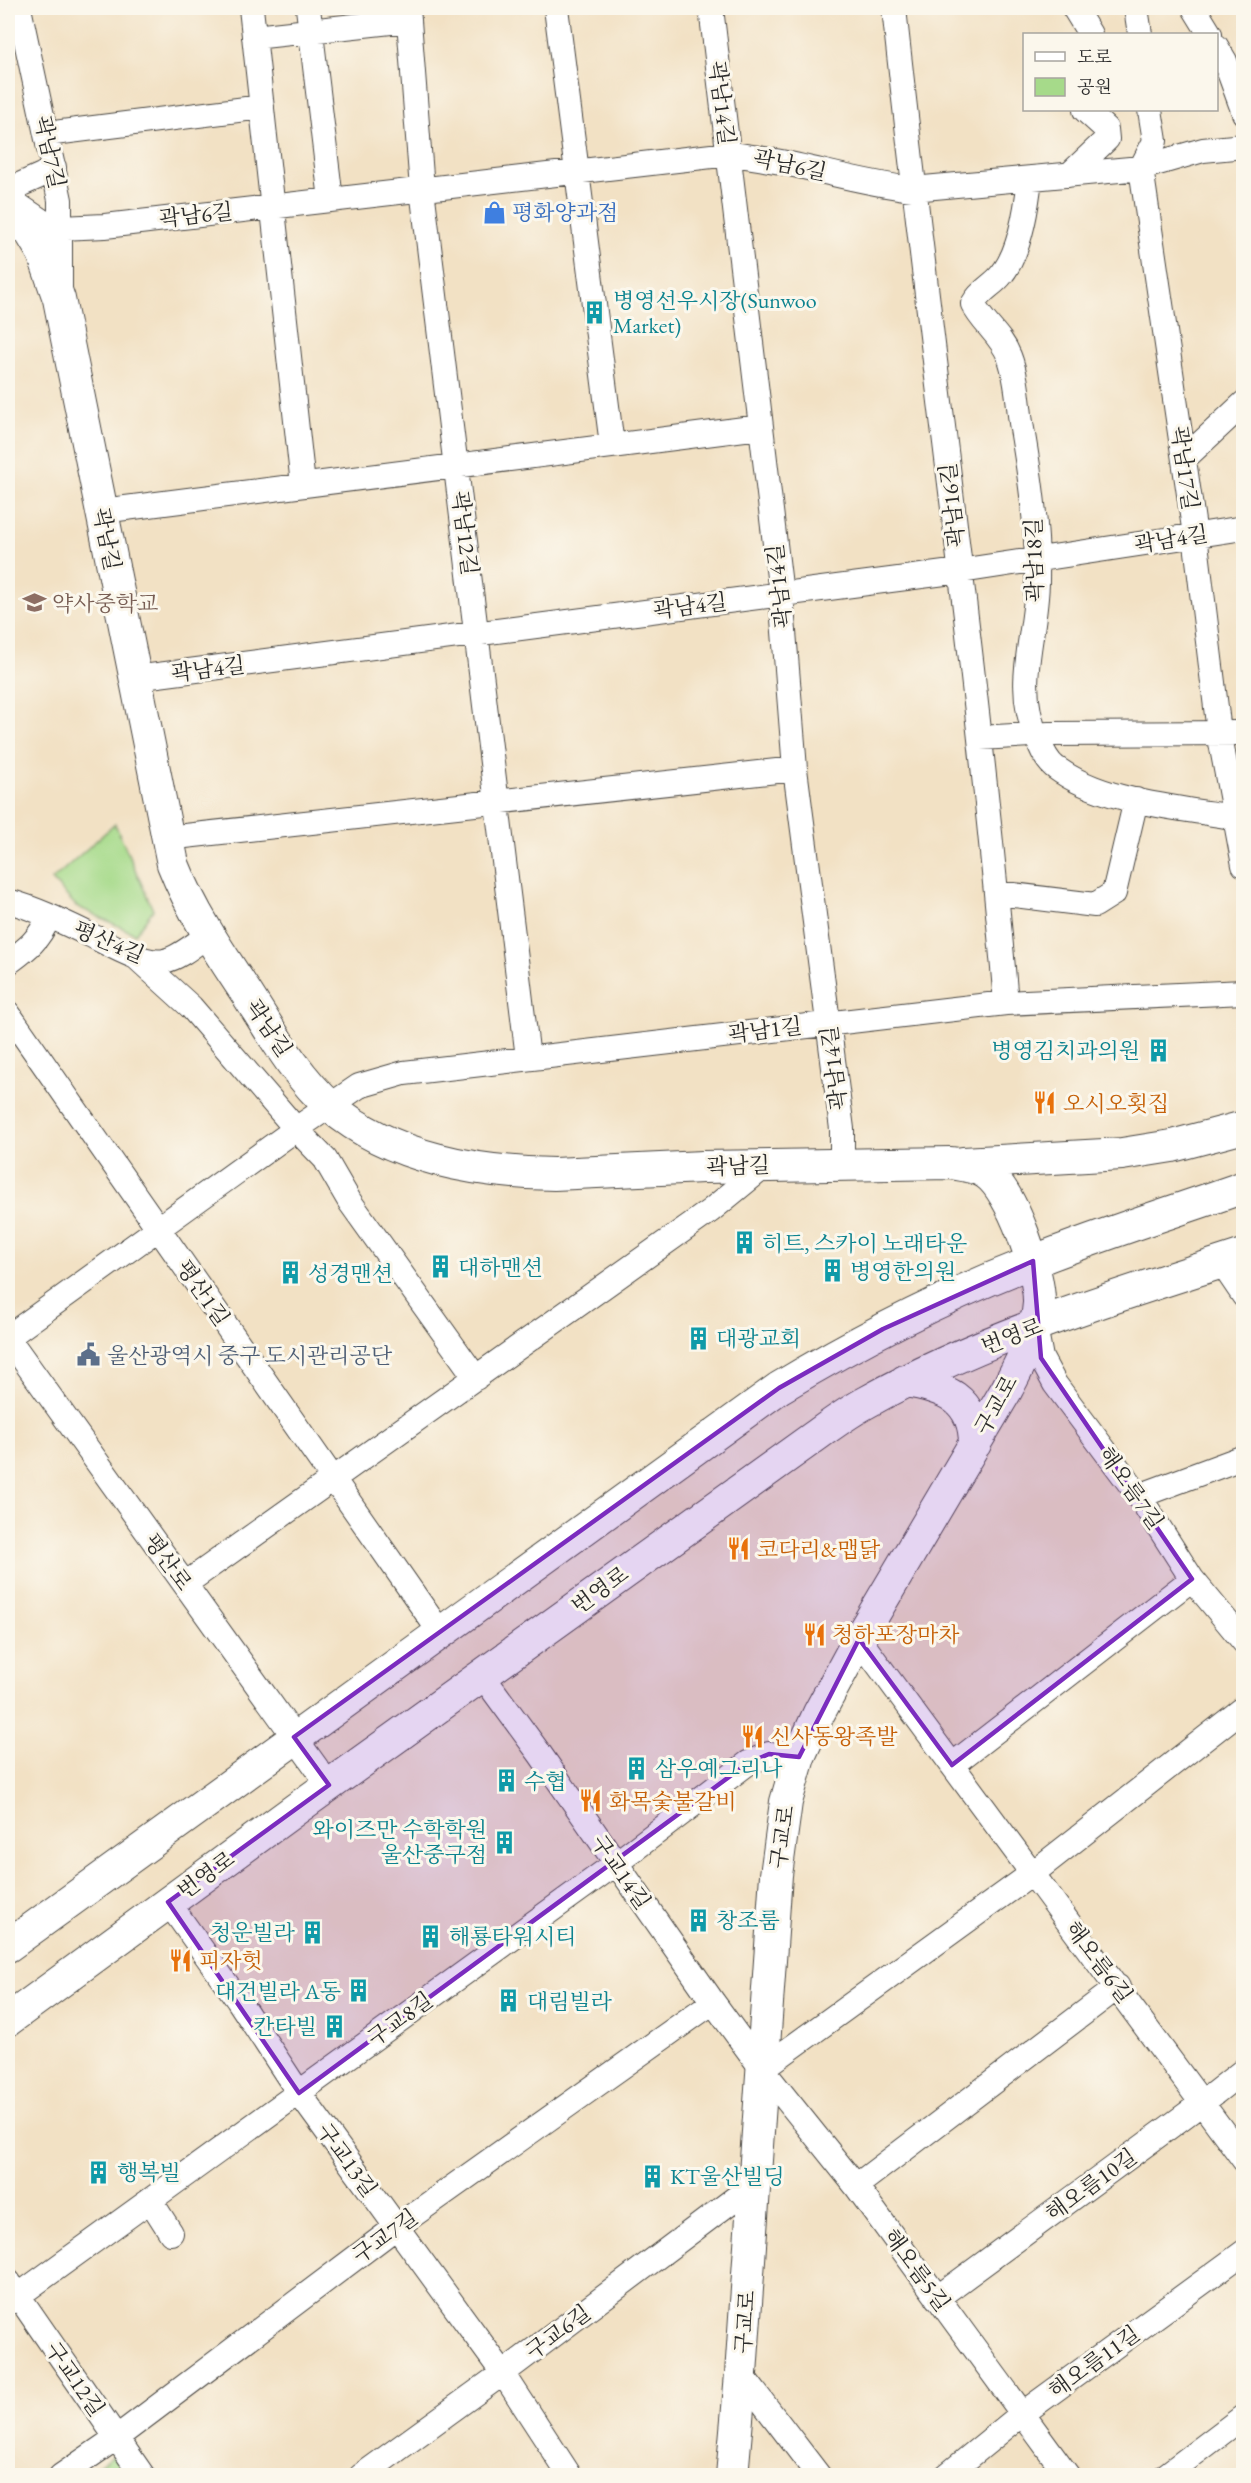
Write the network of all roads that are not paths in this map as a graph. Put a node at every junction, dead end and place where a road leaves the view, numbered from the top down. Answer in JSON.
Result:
{"nodes":[{"id":1,"x":19,"y":8,"type":"edge"},
{"id":2,"x":251,"y":8,"type":"edge"},
{"id":3,"x":556,"y":8,"type":"edge"},
{"id":4,"x":711,"y":8,"type":"edge"},
{"id":5,"x":894,"y":8,"type":"edge"},
{"id":6,"x":1074,"y":8,"type":"edge"},
{"id":7,"x":1136,"y":8,"type":"edge"},
{"id":8,"x":1194,"y":8,"type":"edge"},
{"id":9,"x":409,"y":14,"type":"edge"},
{"id":10,"x":309,"y":19,"type":"edge"},
{"id":11,"x":1089,"y":33,"type":"edge"},
{"id":12,"x":1140,"y":33,"type":"edge"},
{"id":13,"x":1209,"y":33,"type":"edge"},
{"id":14,"x":254,"y":37,"type":"junction"},
{"id":15,"x":1218,"y":49,"type":"edge"},
{"id":16,"x":261,"y":107,"type":"junction"},
{"id":17,"x":1086,"y":111,"type":"edge"},
{"id":18,"x":1150,"y":111,"type":"edge"},
{"id":19,"x":1244,"y":113,"type":"edge"},
{"id":20,"x":46,"y":134,"type":"junction"},
{"id":21,"x":1244,"y":146,"type":"edge"},
{"id":22,"x":729,"y":154,"type":"junction"},
{"id":23,"x":54,"y":167,"type":"junction"},
{"id":24,"x":1141,"y":168,"type":"junction"},
{"id":25,"x":576,"y":171,"type":"junction"},
{"id":26,"x":1069,"y":175,"type":"junction"},
{"id":27,"x":1030,"y":178,"type":"junction"},
{"id":28,"x":422,"y":189,"type":"junction"},
{"id":29,"x":913,"y":189,"type":"junction"},
{"id":30,"x":8,"y":190,"type":"edge"},
{"id":31,"x":8,"y":200,"type":"edge"},
{"id":32,"x":331,"y":200,"type":"junction"},
{"id":33,"x":273,"y":207,"type":"junction"},
{"id":34,"x":8,"y":208,"type":"edge"},
{"id":35,"x":61,"y":228,"type":"junction"},
{"id":36,"x":59,"y":299,"type":"junction"},
{"id":37,"x":1244,"y":403,"type":"edge"},
{"id":38,"x":760,"y":427,"type":"junction"},
{"id":39,"x":612,"y":445,"type":"junction"},
{"id":40,"x":1184,"y":459,"type":"junction"},
{"id":41,"x":456,"y":465,"type":"junction"},
{"id":42,"x":303,"y":485,"type":"junction"},
{"id":43,"x":102,"y":511,"type":"junction"},
{"id":44,"x":1244,"y":528,"type":"edge"},
{"id":45,"x":1195,"y":535,"type":"junction"},
{"id":46,"x":1037,"y":559,"type":"junction"},
{"id":47,"x":960,"y":571,"type":"junction"},
{"id":48,"x":781,"y":594,"type":"junction"},
{"id":49,"x":478,"y":634,"type":"junction"},
{"id":50,"x":135,"y":678,"type":"junction"},
{"id":51,"x":1219,"y":732,"type":"junction"},
{"id":52,"x":1244,"y":733,"type":"edge"},
{"id":53,"x":1036,"y":735,"type":"junction"},
{"id":54,"x":980,"y":738,"type":"junction"},
{"id":55,"x":795,"y":769,"type":"junction"},
{"id":56,"x":1136,"y":800,"type":"junction"},
{"id":57,"x":497,"y":802,"type":"junction"},
{"id":58,"x":1239,"y":818,"type":"edge"},
{"id":59,"x":166,"y":838,"type":"junction"},
{"id":60,"x":1244,"y":865,"type":"edge"},
{"id":61,"x":997,"y":893,"type":"junction"},
{"id":62,"x":8,"y":901,"type":"edge"},
{"id":63,"x":49,"y":917,"type":"junction"},
{"id":64,"x":208,"y":935,"type":"junction"},
{"id":65,"x":136,"y":957,"type":"junction"},
{"id":66,"x":8,"y":963,"type":"edge"},
{"id":67,"x":1244,"y":992,"type":"edge"},
{"id":68,"x":1006,"y":1003,"type":"junction"},
{"id":69,"x":8,"y":1013,"type":"edge"},
{"id":70,"x":829,"y":1023,"type":"junction"},
{"id":71,"x":528,"y":1058,"type":"junction"},
{"id":72,"x":331,"y":1106,"type":"junction"},
{"id":73,"x":1244,"y":1127,"type":"edge"},
{"id":74,"x":296,"y":1129,"type":"junction"},
{"id":75,"x":951,"y":1163,"type":"junction"},
{"id":76,"x":842,"y":1164,"type":"junction"},
{"id":77,"x":766,"y":1165,"type":"junction"},
{"id":78,"x":1244,"y":1187,"type":"edge"},
{"id":79,"x":158,"y":1229,"type":"junction"},
{"id":80,"x":1232,"y":1258,"type":"edge"},
{"id":81,"x":1033,"y":1261,"type":"junction"},
{"id":82,"x":1244,"y":1296,"type":"edge"},
{"id":83,"x":1035,"y":1326,"type":"junction"},
{"id":84,"x":8,"y":1338,"type":"edge"},
{"id":85,"x":476,"y":1378,"type":"junction"},
{"id":86,"x":905,"y":1382,"type":"junction"},
{"id":87,"x":975,"y":1444,"type":"junction"},
{"id":88,"x":1244,"y":1457,"type":"edge"},
{"id":89,"x":333,"y":1479,"type":"junction"},
{"id":90,"x":1139,"y":1496,"type":"junction"},
{"id":91,"x":1192,"y":1579,"type":"junction"},
{"id":92,"x":185,"y":1584,"type":"junction"},
{"id":93,"x":440,"y":1632,"type":"junction"},
{"id":94,"x":859,"y":1639,"type":"junction"},
{"id":95,"x":1244,"y":1642,"type":"edge"},
{"id":96,"x":482,"y":1675,"type":"junction"},
{"id":97,"x":1244,"y":1708,"type":"edge"},
{"id":98,"x":294,"y":1737,"type":"junction"},
{"id":99,"x":799,"y":1757,"type":"junction"},
{"id":100,"x":952,"y":1765,"type":"junction"},
{"id":101,"x":329,"y":1785,"type":"junction"},
{"id":102,"x":615,"y":1864,"type":"junction"},
{"id":103,"x":1033,"y":1873,"type":"junction"},
{"id":104,"x":168,"y":1902,"type":"junction"},
{"id":105,"x":8,"y":1947,"type":"edge"},
{"id":106,"x":1118,"y":1987,"type":"junction"},
{"id":107,"x":712,"y":2002,"type":"junction"},
{"id":108,"x":8,"y":2020,"type":"edge"},
{"id":109,"x":762,"y":2068,"type":"junction"},
{"id":110,"x":1244,"y":2070,"type":"edge"},
{"id":111,"x":298,"y":2093,"type":"junction"},
{"id":112,"x":1202,"y":2103,"type":"junction"},
{"id":113,"x":1244,"y":2160,"type":"edge"},
{"id":114,"x":753,"y":2185,"type":"junction"},
{"id":115,"x":856,"y":2186,"type":"junction"},
{"id":116,"x":150,"y":2200,"type":"junction"},
{"id":117,"x":395,"y":2228,"type":"junction"},
{"id":118,"x":171,"y":2233,"type":"dead end"},
{"id":119,"x":1244,"y":2252,"type":"edge"},
{"id":120,"x":11,"y":2294,"type":"edge"},
{"id":121,"x":937,"y":2298,"type":"junction"},
{"id":122,"x":504,"y":2373,"type":"junction"},
{"id":123,"x":741,"y":2374,"type":"junction"},
{"id":124,"x":1022,"y":2414,"type":"junction"},
{"id":125,"x":1244,"y":2416,"type":"edge"},
{"id":126,"x":116,"y":2438,"type":"junction"},
{"id":127,"x":62,"y":2475,"type":"edge"},
{"id":128,"x":143,"y":2475,"type":"edge"},
{"id":129,"x":361,"y":2475,"type":"edge"},
{"id":130,"x":570,"y":2475,"type":"edge"},
{"id":131,"x":732,"y":2475,"type":"edge"},
{"id":132,"x":819,"y":2475,"type":"edge"},
{"id":133,"x":946,"y":2475,"type":"edge"},
{"id":134,"x":1068,"y":2475,"type":"edge"},
{"id":135,"x":1165,"y":2475,"type":"edge"}],
"edges":[{"from":1,"to":20,"type":"street","name":"곽남7길"},
{"from":2,"to":14,"type":"street"},
{"from":3,"to":25,"type":"street"},
{"from":4,"to":22,"type":"street","name":"곽남14길"},
{"from":5,"to":29,"type":"street","name":"곽남16길"},
{"from":6,"to":11,"type":"street"},
{"from":7,"to":12,"type":"street"},
{"from":8,"to":13,"type":"street"},
{"from":9,"to":10,"type":"street"},
{"from":9,"to":28,"type":"street","name":"곽남12길"},
{"from":10,"to":14,"type":"street"},
{"from":10,"to":32,"type":"street"},
{"from":14,"to":16,"type":"street"},
{"from":15,"to":19,"type":"street"},
{"from":16,"to":20,"type":"street"},
{"from":16,"to":33,"type":"street"},
{"from":17,"to":26,"type":"street"},
{"from":18,"to":24,"type":"street"},
{"from":20,"to":23,"type":"street","name":"곽남7길"},
{"from":21,"to":24,"type":"street","name":"곽남6길"},
{"from":22,"to":25,"type":"street","name":"곽남6길"},
{"from":22,"to":29,"type":"street","name":"곽남6길"},
{"from":22,"to":38,"type":"street","name":"곽남14길"},
{"from":23,"to":30,"type":"street"},
{"from":23,"to":35,"type":"street","name":"곽남7길"},
{"from":24,"to":26,"type":"street","name":"곽남6길"},
{"from":24,"to":40,"type":"street","name":"곽남17길"},
{"from":25,"to":28,"type":"street","name":"곽남6길"},
{"from":25,"to":39,"type":"street"},
{"from":26,"to":27,"type":"street","name":"곽남6길"},
{"from":27,"to":29,"type":"street","name":"곽남6길"},
{"from":27,"to":46,"type":"street","name":"곽남18길"},
{"from":28,"to":32,"type":"street","name":"곽남6길"},
{"from":28,"to":41,"type":"street","name":"곽남12길"},
{"from":29,"to":47,"type":"street","name":"곽남16길"},
{"from":31,"to":35,"type":"street"},
{"from":32,"to":33,"type":"street","name":"곽남6길"},
{"from":33,"to":35,"type":"street","name":"곽남6길"},
{"from":33,"to":42,"type":"street"},
{"from":34,"to":36,"type":"main road","name":"곽남길"},
{"from":35,"to":36,"type":"street","name":"곽남7길"},
{"from":36,"to":43,"type":"main road","name":"곽남길"},
{"from":37,"to":40,"type":"street"},
{"from":38,"to":39,"type":"street"},
{"from":38,"to":48,"type":"street","name":"곽남14길"},
{"from":39,"to":41,"type":"street"},
{"from":40,"to":45,"type":"street","name":"곽남17길"},
{"from":41,"to":42,"type":"street"},
{"from":41,"to":49,"type":"street","name":"곽남12길"},
{"from":42,"to":43,"type":"street"},
{"from":43,"to":50,"type":"main road","name":"곽남길"},
{"from":44,"to":45,"type":"street","name":"곽남4길"},
{"from":45,"to":46,"type":"street","name":"곽남4길"},
{"from":45,"to":51,"type":"street","name":"곽남17길"},
{"from":46,"to":47,"type":"street","name":"곽남4길"},
{"from":46,"to":53,"type":"street","name":"곽남18길"},
{"from":47,"to":48,"type":"street","name":"곽남4길"},
{"from":47,"to":54,"type":"street","name":"곽남16길"},
{"from":48,"to":49,"type":"street","name":"곽남4길"},
{"from":48,"to":55,"type":"street","name":"곽남14길"},
{"from":49,"to":50,"type":"street","name":"곽남4길"},
{"from":49,"to":57,"type":"street","name":"곽남12길"},
{"from":50,"to":59,"type":"main road","name":"곽남길"},
{"from":51,"to":52,"type":"street"},
{"from":51,"to":53,"type":"street"},
{"from":51,"to":58,"type":"street","name":"곽남17길"},
{"from":53,"to":54,"type":"street"},
{"from":53,"to":56,"type":"street","name":"곽남18길"},
{"from":54,"to":61,"type":"street","name":"곽남16길"},
{"from":55,"to":57,"type":"street"},
{"from":55,"to":70,"type":"street","name":"곽남14길"},
{"from":56,"to":58,"type":"street","name":"곽남18길"},
{"from":56,"to":61,"type":"street"},
{"from":57,"to":59,"type":"street"},
{"from":57,"to":71,"type":"street","name":"곽남12길"},
{"from":58,"to":60,"type":"street","name":"곽남17길"},
{"from":59,"to":64,"type":"main road","name":"곽남길"},
{"from":61,"to":68,"type":"street","name":"곽남16길"},
{"from":62,"to":63,"type":"street","name":"평산4길"},
{"from":63,"to":65,"type":"street","name":"평산4길"},
{"from":63,"to":66,"type":"street"},
{"from":64,"to":65,"type":"street","name":"평산4길"},
{"from":64,"to":72,"type":"main road","name":"곽남길"},
{"from":65,"to":74,"type":"street"},
{"from":67,"to":68,"type":"street","name":"곽남1길"},
{"from":68,"to":70,"type":"street","name":"곽남1길"},
{"from":69,"to":79,"type":"street","name":"평산1길"},
{"from":70,"to":71,"type":"street","name":"곽남1길"},
{"from":70,"to":76,"type":"street","name":"곽남14길"},
{"from":71,"to":72,"type":"street","name":"곽남1길"},
{"from":72,"to":74,"type":"street","name":"곽남1길"},
{"from":72,"to":77,"type":"main road","name":"곽남길"},
{"from":73,"to":75,"type":"main road"},
{"from":74,"to":79,"type":"street","name":"곽남1길"},
{"from":74,"to":85,"type":"street"},
{"from":75,"to":76,"type":"main road","name":"곽남길"},
{"from":75,"to":81,"type":"main road","name":"곽남길"},
{"from":76,"to":77,"type":"main road","name":"곽남길"},
{"from":77,"to":85,"type":"street"},
{"from":78,"to":81,"type":"main road"},
{"from":79,"to":84,"type":"street","name":"곽남1길"},
{"from":79,"to":89,"type":"street","name":"평산1길"},
{"from":80,"to":82,"type":"street"},
{"from":80,"to":83,"type":"main road","name":"번영로"},
{"from":81,"to":83,"type":"main road","name":"구교로"},
{"from":81,"to":93,"type":"main road"},
{"from":83,"to":86,"type":"main road","name":"번영로"},
{"from":83,"to":87,"type":"main road","name":"구교로"},
{"from":83,"to":90,"type":"street","name":"해오름7길"},
{"from":84,"to":92,"type":"street","name":"평산로"},
{"from":85,"to":89,"type":"street"},
{"from":86,"to":87,"type":"main road"},
{"from":86,"to":96,"type":"main road","name":"번영로"},
{"from":87,"to":94,"type":"main road","name":"구교로"},
{"from":88,"to":90,"type":"street"},
{"from":89,"to":92,"type":"street"},
{"from":89,"to":93,"type":"street","name":"평산1길"},
{"from":90,"to":91,"type":"street","name":"해오름7길"},
{"from":91,"to":95,"type":"street","name":"해오름7길"},
{"from":91,"to":100,"type":"street"},
{"from":92,"to":98,"type":"street","name":"평산로"},
{"from":93,"to":98,"type":"main road"},
{"from":94,"to":99,"type":"main road","name":"구교로"},
{"from":94,"to":100,"type":"street","name":"해오름6길"},
{"from":96,"to":101,"type":"main road","name":"번영로"},
{"from":96,"to":102,"type":"street","name":"구교14길"},
{"from":97,"to":103,"type":"street"},
{"from":98,"to":101,"type":"street","name":"평산로"},
{"from":98,"to":105,"type":"main road"},
{"from":99,"to":102,"type":"street","name":"구교8길"},
{"from":99,"to":109,"type":"main road","name":"구교로"},
{"from":100,"to":103,"type":"street","name":"해오름6길"},
{"from":101,"to":104,"type":"main road","name":"번영로"},
{"from":102,"to":107,"type":"street","name":"구교14길"},
{"from":102,"to":111,"type":"street","name":"구교8길"},
{"from":103,"to":106,"type":"street","name":"해오름6길"},
{"from":103,"to":109,"type":"street"},
{"from":104,"to":108,"type":"main road","name":"번영로"},
{"from":104,"to":111,"type":"street","name":"구교13길"},
{"from":106,"to":112,"type":"street","name":"해오름6길"},
{"from":106,"to":115,"type":"street"},
{"from":107,"to":109,"type":"street","name":"구교14길"},
{"from":107,"to":117,"type":"street","name":"구교7길"},
{"from":109,"to":114,"type":"main road","name":"구교로"},
{"from":109,"to":115,"type":"street","name":"해오름5길"},
{"from":110,"to":112,"type":"street","name":"해오름10길"},
{"from":111,"to":116,"type":"street","name":"구교8길"},
{"from":111,"to":117,"type":"street","name":"구교13길"},
{"from":112,"to":113,"type":"street","name":"해오름6길"},
{"from":112,"to":121,"type":"street","name":"해오름10길"},
{"from":114,"to":122,"type":"street","name":"구교6길"},
{"from":114,"to":123,"type":"main road","name":"구교로"},
{"from":115,"to":121,"type":"street","name":"해오름5길"},
{"from":116,"to":118,"type":"street"},
{"from":116,"to":120,"type":"street","name":"구교8길"},
{"from":117,"to":122,"type":"street","name":"구교13길"},
{"from":117,"to":126,"type":"street","name":"구교7길"},
{"from":119,"to":124,"type":"street","name":"해오름11길"},
{"from":120,"to":126,"type":"street","name":"구교12길"},
{"from":121,"to":124,"type":"street","name":"해오름5길"},
{"from":122,"to":129,"type":"street","name":"구교6길"},
{"from":122,"to":130,"type":"street","name":"구교13길"},
{"from":123,"to":131,"type":"main road","name":"구교로"},
{"from":123,"to":132,"type":"street"},
{"from":124,"to":133,"type":"street","name":"해오름11길"},
{"from":124,"to":134,"type":"street","name":"해오름5길"},
{"from":125,"to":135,"type":"street"},
{"from":126,"to":127,"type":"street","name":"구교7길"},
{"from":126,"to":128,"type":"street","name":"구교12길"}]}
